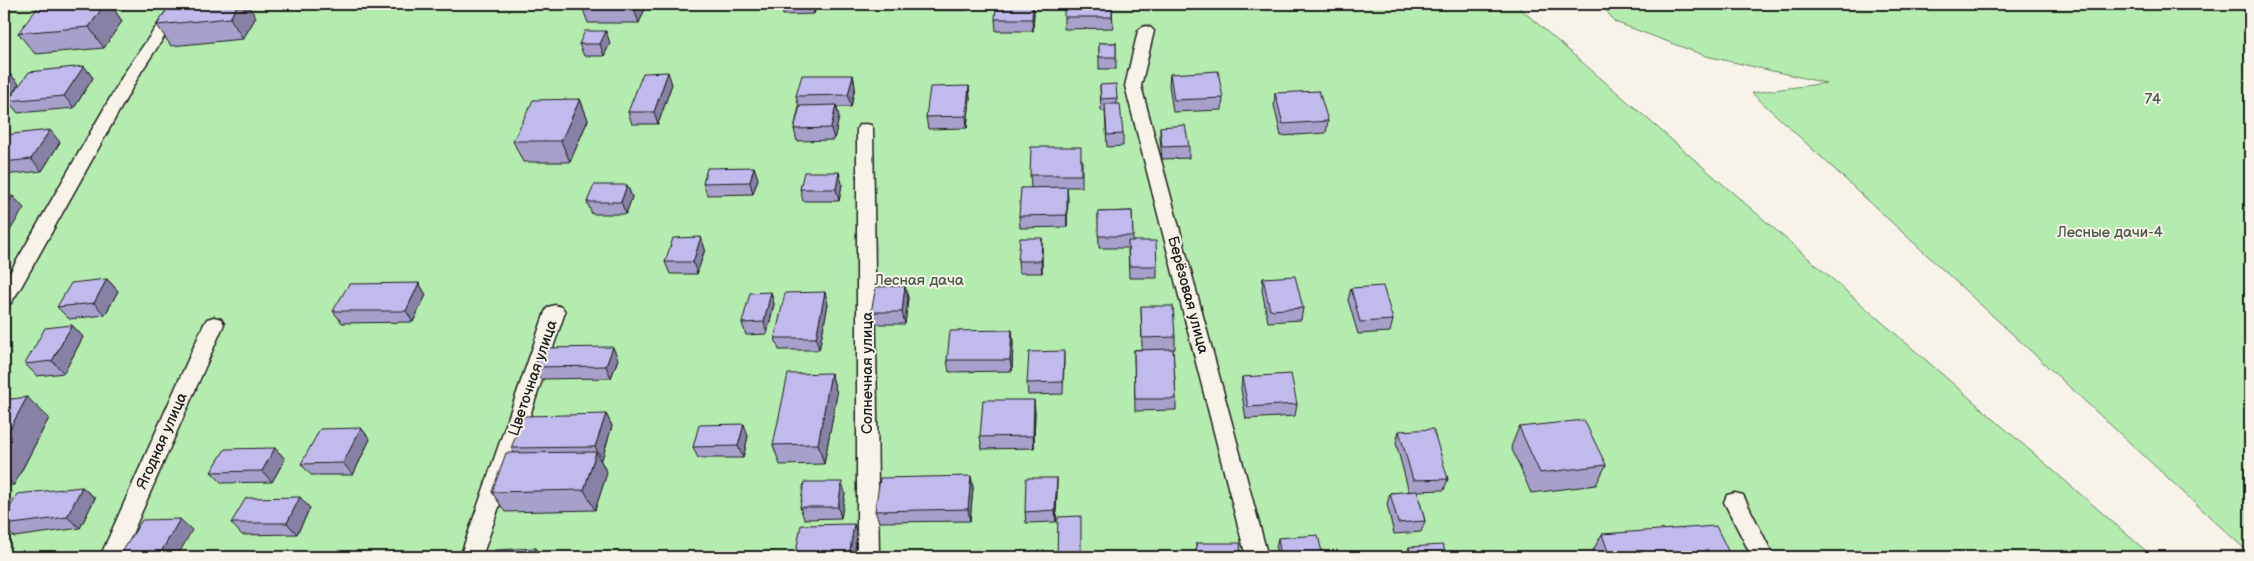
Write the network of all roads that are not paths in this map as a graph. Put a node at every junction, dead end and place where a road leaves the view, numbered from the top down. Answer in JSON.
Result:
{"nodes":[{"id":1,"x":179,"y":4,"type":"edge"},
{"id":2,"x":1146,"y":31,"type":"dead end"},
{"id":3,"x":865,"y":128,"type":"dead end"},
{"id":4,"x":4,"y":298,"type":"edge"},
{"id":5,"x":556,"y":312,"type":"dead end"},
{"id":6,"x":214,"y":324,"type":"dead end"},
{"id":7,"x":1735,"y":502,"type":"dead end"},
{"id":8,"x":110,"y":557,"type":"edge"},
{"id":9,"x":471,"y":557,"type":"edge"},
{"id":10,"x":868,"y":557,"type":"edge"},
{"id":11,"x":1257,"y":557,"type":"edge"},
{"id":12,"x":1763,"y":557,"type":"edge"}],
"edges":[{"from":1,"to":4,"type":"lane"},
{"from":2,"to":11,"type":"lane","name":"Берёзовая улица"},
{"from":3,"to":10,"type":"lane","name":"Солнечная улица"},
{"from":5,"to":9,"type":"lane","name":"Цветочная улица"},
{"from":6,"to":8,"type":"lane","name":"Ягодная улица"},
{"from":7,"to":12,"type":"lane"}]}
